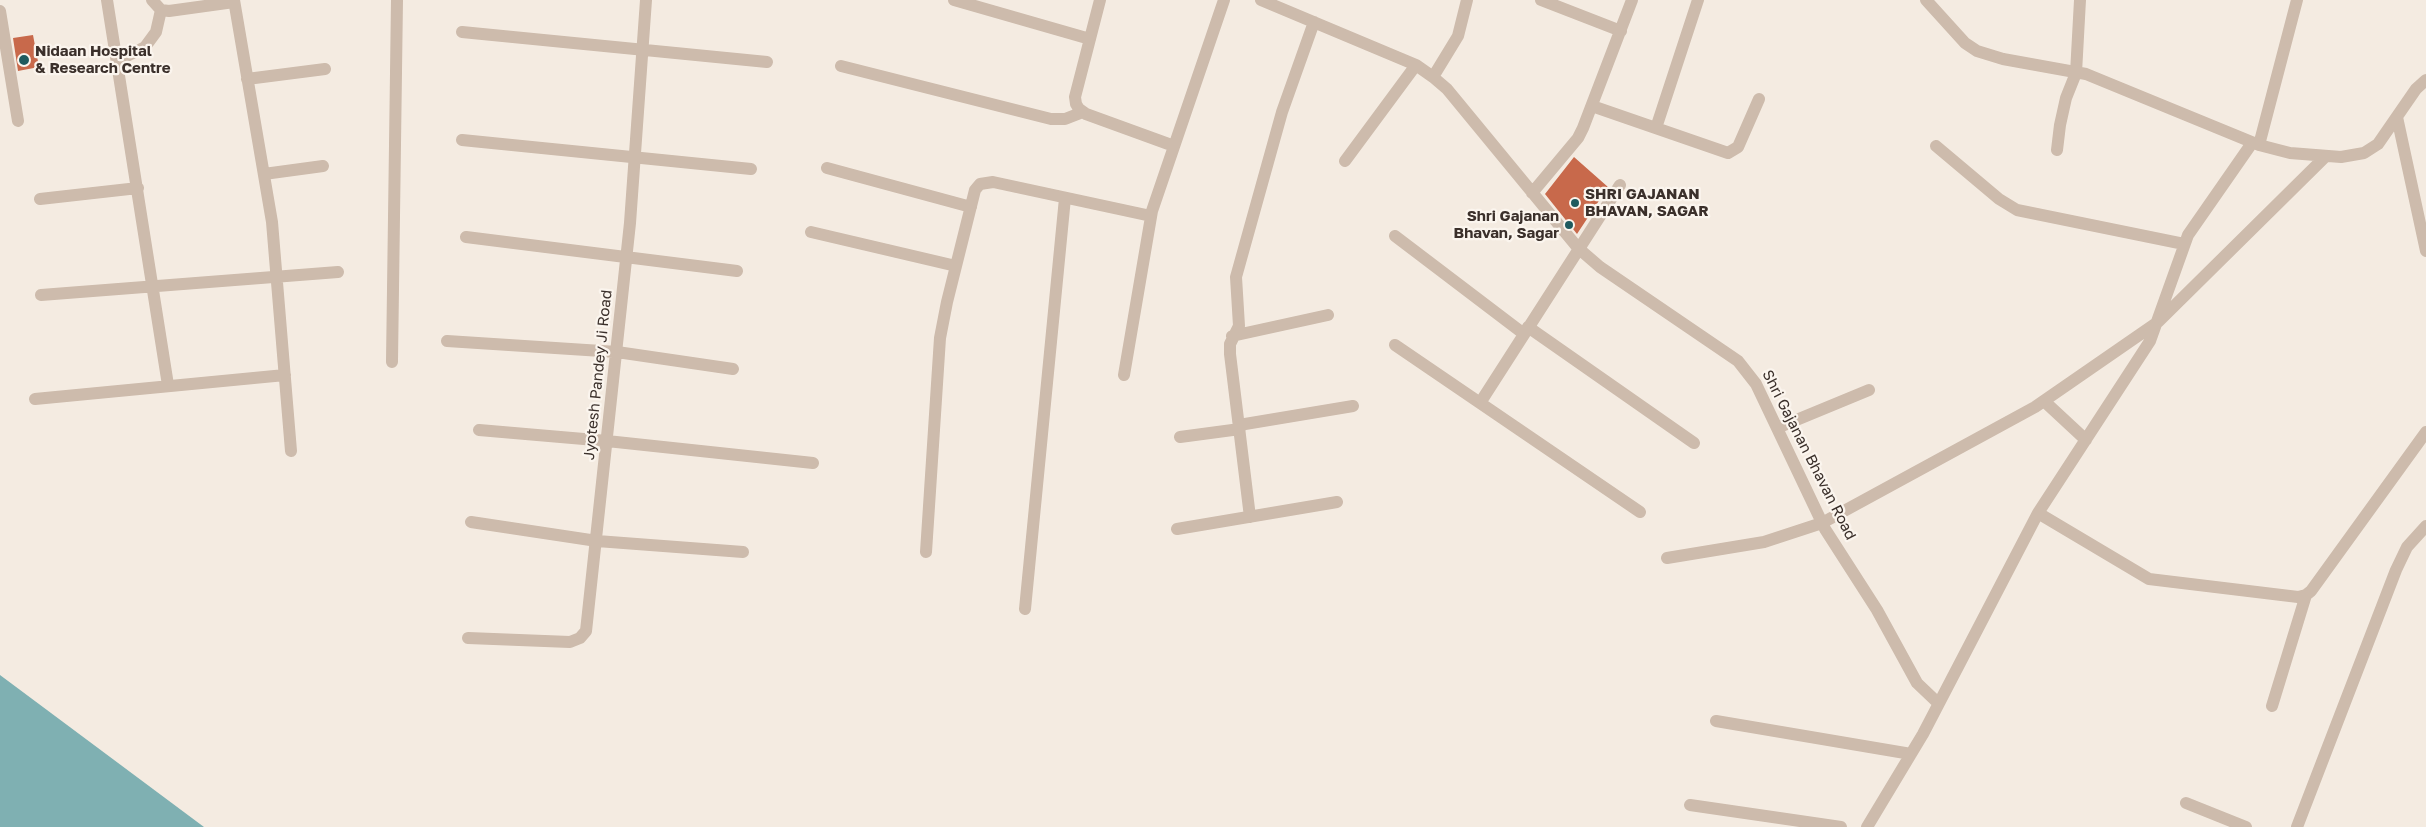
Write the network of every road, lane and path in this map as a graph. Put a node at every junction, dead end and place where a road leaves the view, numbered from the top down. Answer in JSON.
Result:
{"nodes":[{"id":1,"x":107,"y":0,"type":"edge"},
{"id":2,"x":152,"y":0,"type":"edge"},
{"id":3,"x":397,"y":0,"type":"edge"},
{"id":4,"x":646,"y":0,"type":"edge"},
{"id":5,"x":954,"y":0,"type":"edge"},
{"id":6,"x":1100,"y":0,"type":"edge"},
{"id":7,"x":1224,"y":0,"type":"edge"},
{"id":8,"x":1261,"y":0,"type":"edge"},
{"id":9,"x":1467,"y":0,"type":"edge"},
{"id":10,"x":1541,"y":0,"type":"edge"},
{"id":11,"x":1632,"y":0,"type":"edge"},
{"id":12,"x":1698,"y":0,"type":"edge"},
{"id":13,"x":1926,"y":0,"type":"edge"},
{"id":14,"x":2080,"y":0,"type":"edge"},
{"id":15,"x":2297,"y":0,"type":"edge"},
{"id":16,"x":234,"y":1,"type":"edge"},
{"id":17,"x":982,"y":4,"type":"edge"},
{"id":18,"x":161,"y":10,"type":"junction"},
{"id":19,"x":0,"y":11,"type":"edge"},
{"id":20,"x":1314,"y":22,"type":"junction"},
{"id":21,"x":1621,"y":31,"type":"junction"},
{"id":22,"x":462,"y":32,"type":"dead end"},
{"id":23,"x":1090,"y":39,"type":"junction"},
{"id":24,"x":642,"y":50,"type":"junction"},
{"id":25,"x":117,"y":61,"type":"junction"},
{"id":26,"x":767,"y":62,"type":"dead end"},
{"id":27,"x":1416,"y":65,"type":"junction"},
{"id":28,"x":841,"y":66,"type":"dead end"},
{"id":29,"x":324,"y":69,"type":"dead end"},
{"id":30,"x":2076,"y":73,"type":"junction"},
{"id":31,"x":1433,"y":77,"type":"junction"},
{"id":32,"x":247,"y":79,"type":"junction"},
{"id":33,"x":2425,"y":81,"type":"edge"},
{"id":34,"x":0,"y":88,"type":"edge"},
{"id":35,"x":14,"y":91,"type":"junction"},
{"id":36,"x":1759,"y":99,"type":"dead end"},
{"id":37,"x":1592,"y":106,"type":"junction"},
{"id":38,"x":1083,"y":112,"type":"junction"},
{"id":39,"x":2397,"y":117,"type":"junction"},
{"id":40,"x":18,"y":121,"type":"dead end"},
{"id":41,"x":1656,"y":128,"type":"junction"},
{"id":42,"x":462,"y":140,"type":"dead end"},
{"id":43,"x":2255,"y":144,"type":"junction"},
{"id":44,"x":1174,"y":146,"type":"junction"},
{"id":45,"x":1936,"y":146,"type":"dead end"},
{"id":46,"x":2057,"y":150,"type":"dead end"},
{"id":47,"x":2326,"y":156,"type":"junction"},
{"id":48,"x":635,"y":159,"type":"junction"},
{"id":49,"x":1345,"y":161,"type":"dead end"},
{"id":50,"x":323,"y":166,"type":"dead end"},
{"id":51,"x":827,"y":168,"type":"dead end"},
{"id":52,"x":751,"y":169,"type":"dead end"},
{"id":53,"x":264,"y":174,"type":"junction"},
{"id":54,"x":1620,"y":186,"type":"dead end"},
{"id":55,"x":138,"y":188,"type":"junction"},
{"id":56,"x":1532,"y":193,"type":"junction"},
{"id":57,"x":1065,"y":198,"type":"junction"},
{"id":58,"x":40,"y":199,"type":"dead end"},
{"id":59,"x":971,"y":207,"type":"junction"},
{"id":60,"x":1151,"y":216,"type":"junction"},
{"id":61,"x":812,"y":232,"type":"dead end"},
{"id":62,"x":466,"y":236,"type":"dead end"},
{"id":63,"x":1395,"y":236,"type":"dead end"},
{"id":64,"x":2184,"y":244,"type":"junction"},
{"id":65,"x":1578,"y":248,"type":"junction"},
{"id":66,"x":2426,"y":251,"type":"edge"},
{"id":67,"x":626,"y":258,"type":"junction"},
{"id":68,"x":956,"y":266,"type":"junction"},
{"id":69,"x":737,"y":271,"type":"dead end"},
{"id":70,"x":338,"y":272,"type":"dead end"},
{"id":71,"x":277,"y":276,"type":"junction"},
{"id":72,"x":154,"y":286,"type":"junction"},
{"id":73,"x":41,"y":295,"type":"dead end"},
{"id":74,"x":1328,"y":315,"type":"dead end"},
{"id":75,"x":2158,"y":322,"type":"junction"},
{"id":76,"x":1526,"y":331,"type":"junction"},
{"id":77,"x":1232,"y":336,"type":"junction"},
{"id":78,"x":447,"y":341,"type":"dead end"},
{"id":79,"x":1395,"y":345,"type":"dead end"},
{"id":80,"x":617,"y":352,"type":"junction"},
{"id":81,"x":392,"y":362,"type":"dead end"},
{"id":82,"x":733,"y":370,"type":"dead end"},
{"id":83,"x":285,"y":375,"type":"junction"},
{"id":84,"x":1124,"y":375,"type":"dead end"},
{"id":85,"x":168,"y":385,"type":"junction"},
{"id":86,"x":1869,"y":390,"type":"dead end"},
{"id":87,"x":35,"y":398,"type":"dead end"},
{"id":88,"x":2044,"y":401,"type":"junction"},
{"id":89,"x":1480,"y":403,"type":"junction"},
{"id":90,"x":1353,"y":406,"type":"dead end"},
{"id":91,"x":1239,"y":427,"type":"junction"},
{"id":92,"x":1777,"y":428,"type":"junction"},
{"id":93,"x":480,"y":430,"type":"dead end"},
{"id":94,"x":2426,"y":432,"type":"edge"},
{"id":95,"x":1180,"y":437,"type":"dead end"},
{"id":96,"x":2086,"y":440,"type":"junction"},
{"id":97,"x":607,"y":441,"type":"junction"},
{"id":98,"x":1694,"y":443,"type":"dead end"},
{"id":99,"x":291,"y":451,"type":"dead end"},
{"id":100,"x":813,"y":463,"type":"dead end"},
{"id":101,"x":1337,"y":502,"type":"dead end"},
{"id":102,"x":1640,"y":512,"type":"dead end"},
{"id":103,"x":2038,"y":513,"type":"junction"},
{"id":104,"x":1250,"y":517,"type":"junction"},
{"id":105,"x":471,"y":522,"type":"dead end"},
{"id":106,"x":1822,"y":523,"type":"junction"},
{"id":107,"x":2426,"y":526,"type":"edge"},
{"id":108,"x":1177,"y":529,"type":"dead end"},
{"id":109,"x":597,"y":541,"type":"junction"},
{"id":110,"x":743,"y":552,"type":"dead end"},
{"id":111,"x":926,"y":552,"type":"dead end"},
{"id":112,"x":1667,"y":558,"type":"dead end"},
{"id":113,"x":2306,"y":595,"type":"junction"},
{"id":114,"x":1024,"y":609,"type":"dead end"},
{"id":115,"x":468,"y":638,"type":"dead end"},
{"id":116,"x":1938,"y":703,"type":"junction"},
{"id":117,"x":2272,"y":706,"type":"dead end"},
{"id":118,"x":1716,"y":721,"type":"dead end"},
{"id":119,"x":1911,"y":754,"type":"junction"},
{"id":120,"x":2186,"y":803,"type":"dead end"},
{"id":121,"x":1690,"y":805,"type":"dead end"},
{"id":122,"x":1841,"y":827,"type":"edge"},
{"id":123,"x":1867,"y":827,"type":"edge"},
{"id":124,"x":2246,"y":827,"type":"edge"},
{"id":125,"x":2297,"y":827,"type":"edge"}],
"edges":[{"from":1,"to":25,"type":"street"},
{"from":2,"to":18,"type":"street"},
{"from":3,"to":81,"type":"street"},
{"from":4,"to":24,"type":"street","name":"Jyotesh Pandey Ji Road"},
{"from":5,"to":17,"type":"street"},
{"from":6,"to":23,"type":"street"},
{"from":7,"to":44,"type":"street"},
{"from":8,"to":20,"type":"street"},
{"from":9,"to":31,"type":"street"},
{"from":10,"to":21,"type":"street"},
{"from":11,"to":21,"type":"street"},
{"from":12,"to":41,"type":"street"},
{"from":13,"to":30,"type":"street"},
{"from":14,"to":30,"type":"street"},
{"from":15,"to":43,"type":"street"},
{"from":16,"to":18,"type":"street"},
{"from":16,"to":32,"type":"street"},
{"from":17,"to":23,"type":"street"},
{"from":18,"to":25,"type":"street"},
{"from":19,"to":35,"type":"street"},
{"from":20,"to":27,"type":"street"},
{"from":20,"to":77,"type":"street"},
{"from":21,"to":37,"type":"street"},
{"from":22,"to":24,"type":"street"},
{"from":23,"to":38,"type":"street"},
{"from":24,"to":26,"type":"street"},
{"from":24,"to":48,"type":"street","name":"Jyotesh Pandey Ji Road"},
{"from":25,"to":55,"type":"street"},
{"from":27,"to":31,"type":"street"},
{"from":27,"to":49,"type":"street"},
{"from":28,"to":38,"type":"street"},
{"from":29,"to":32,"type":"street"},
{"from":30,"to":43,"type":"street"},
{"from":30,"to":46,"type":"street"},
{"from":31,"to":56,"type":"street","name":"Shri Gajanan Bhavan Road"},
{"from":32,"to":53,"type":"street"},
{"from":33,"to":39,"type":"street"},
{"from":34,"to":35,"type":"street"},
{"from":35,"to":40,"type":"street"},
{"from":36,"to":41,"type":"street"},
{"from":37,"to":41,"type":"street"},
{"from":37,"to":56,"type":"street"},
{"from":38,"to":44,"type":"street"},
{"from":39,"to":47,"type":"street"},
{"from":39,"to":66,"type":"street"},
{"from":42,"to":48,"type":"street"},
{"from":43,"to":47,"type":"street"},
{"from":43,"to":64,"type":"street"},
{"from":44,"to":60,"type":"street"},
{"from":45,"to":64,"type":"street"},
{"from":47,"to":75,"type":"street"},
{"from":48,"to":52,"type":"street"},
{"from":48,"to":67,"type":"street","name":"Jyotesh Pandey Ji Road"},
{"from":50,"to":53,"type":"street"},
{"from":51,"to":59,"type":"street"},
{"from":53,"to":71,"type":"street"},
{"from":54,"to":65,"type":"street"},
{"from":55,"to":58,"type":"street"},
{"from":55,"to":72,"type":"street"},
{"from":56,"to":65,"type":"street","name":"Shri Gajanan Bhavan Road"},
{"from":57,"to":59,"type":"street"},
{"from":57,"to":60,"type":"street"},
{"from":57,"to":114,"type":"street"},
{"from":59,"to":68,"type":"street"},
{"from":60,"to":84,"type":"street"},
{"from":61,"to":68,"type":"street"},
{"from":62,"to":67,"type":"street"},
{"from":63,"to":76,"type":"street"},
{"from":64,"to":75,"type":"street"},
{"from":65,"to":76,"type":"street"},
{"from":65,"to":92,"type":"street","name":"Shri Gajanan Bhavan Road"},
{"from":67,"to":69,"type":"street"},
{"from":67,"to":80,"type":"street","name":"Jyotesh Pandey Ji Road"},
{"from":68,"to":111,"type":"street"},
{"from":70,"to":71,"type":"street"},
{"from":71,"to":72,"type":"street"},
{"from":71,"to":83,"type":"street"},
{"from":72,"to":73,"type":"street"},
{"from":72,"to":85,"type":"street"},
{"from":74,"to":77,"type":"street"},
{"from":75,"to":88,"type":"street"},
{"from":75,"to":96,"type":"street"},
{"from":76,"to":89,"type":"street"},
{"from":76,"to":98,"type":"street"},
{"from":77,"to":91,"type":"street"},
{"from":78,"to":80,"type":"street"},
{"from":79,"to":89,"type":"street"},
{"from":80,"to":82,"type":"street"},
{"from":80,"to":97,"type":"street","name":"Jyotesh Pandey Ji Road"},
{"from":83,"to":85,"type":"street"},
{"from":83,"to":99,"type":"street"},
{"from":85,"to":87,"type":"street"},
{"from":86,"to":92,"type":"street"},
{"from":88,"to":96,"type":"street"},
{"from":88,"to":106,"type":"street"},
{"from":89,"to":102,"type":"street"},
{"from":90,"to":91,"type":"street"},
{"from":91,"to":95,"type":"street"},
{"from":91,"to":104,"type":"street"},
{"from":92,"to":106,"type":"street","name":"Shri Gajanan Bhavan Road"},
{"from":93,"to":97,"type":"street"},
{"from":94,"to":113,"type":"street"},
{"from":96,"to":103,"type":"street"},
{"from":97,"to":100,"type":"street"},
{"from":97,"to":109,"type":"street","name":"Jyotesh Pandey Ji Road"},
{"from":101,"to":104,"type":"street"},
{"from":103,"to":113,"type":"street"},
{"from":103,"to":116,"type":"street"},
{"from":104,"to":108,"type":"street"},
{"from":105,"to":109,"type":"street"},
{"from":106,"to":112,"type":"street"},
{"from":106,"to":116,"type":"street","name":"Shri Gajanan Bhavan Road"},
{"from":107,"to":125,"type":"street"},
{"from":109,"to":110,"type":"street"},
{"from":109,"to":115,"type":"street","name":"Jyotesh Pandey Ji Road"},
{"from":113,"to":117,"type":"street"},
{"from":116,"to":119,"type":"street"},
{"from":118,"to":119,"type":"street"},
{"from":119,"to":123,"type":"street"},
{"from":120,"to":124,"type":"street"},
{"from":121,"to":122,"type":"street"}]}
